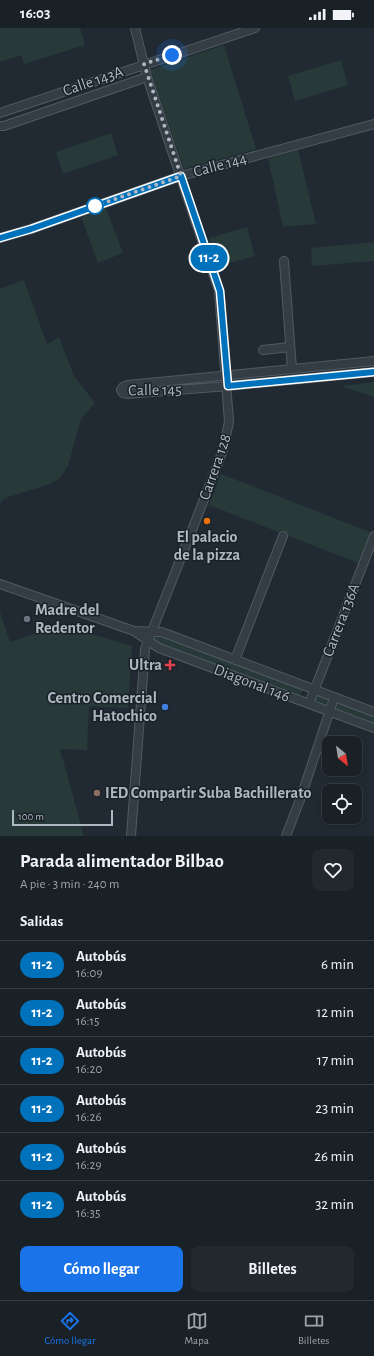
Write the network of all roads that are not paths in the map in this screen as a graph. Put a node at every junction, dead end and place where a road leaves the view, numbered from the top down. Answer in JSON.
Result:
{"nodes":[{"id":1,"x":135,"y":28,"type":"edge"},
{"id":2,"x":255,"y":28,"type":"edge"},
{"id":3,"x":144,"y":64,"type":"junction"},
{"id":4,"x":147,"y":77,"type":"junction"},
{"id":5,"x":0,"y":113,"type":"edge"},
{"id":6,"x":374,"y":124,"type":"edge"},
{"id":7,"x":0,"y":126,"type":"edge"},
{"id":8,"x":181,"y":176,"type":"junction"},
{"id":9,"x":0,"y":238,"type":"edge"},
{"id":10,"x":284,"y":261,"type":"dead end"},
{"id":11,"x":290,"y":347,"type":"junction"},
{"id":12,"x":263,"y":350,"type":"dead end"},
{"id":13,"x":374,"y":361,"type":"edge"},
{"id":14,"x":292,"y":369,"type":"junction"},
{"id":15,"x":374,"y":372,"type":"edge"},
{"id":16,"x":227,"y":376,"type":"junction"},
{"id":17,"x":228,"y":386,"type":"junction"},
{"id":18,"x":283,"y":536,"type":"dead end"},
{"id":19,"x":374,"y":536,"type":"edge"},
{"id":20,"x":0,"y":584,"type":"edge"},
{"id":21,"x":134,"y":631,"type":"junction"},
{"id":22,"x":152,"y":632,"type":"junction"},
{"id":23,"x":147,"y":641,"type":"junction"},
{"id":24,"x":235,"y":660,"type":"junction"},
{"id":25,"x":314,"y":690,"type":"junction"},
{"id":26,"x":334,"y":698,"type":"junction"},
{"id":27,"x":309,"y":704,"type":"junction"},
{"id":28,"x":329,"y":712,"type":"junction"},
{"id":29,"x":374,"y":712,"type":"edge"},
{"id":30,"x":374,"y":728,"type":"edge"},
{"id":31,"x":131,"y":836,"type":"edge"},
{"id":32,"x":286,"y":836,"type":"edge"}],
"edges":[{"from":1,"to":3,"type":"street","name":"Carrera 128"},
{"from":2,"to":3,"type":"street","name":"Calle 143A"},
{"from":3,"to":4,"type":"street","name":"Carrera 128"},
{"from":3,"to":5,"type":"street","name":"Calle 143A"},
{"from":4,"to":7,"type":"street","name":"Calle 143A"},
{"from":4,"to":8,"type":"street","name":"Carrera 128"},
{"from":6,"to":8,"type":"street","name":"Calle 144"},
{"from":8,"to":9,"type":"street","name":"Calle 144"},
{"from":8,"to":16,"type":"street","name":"Carrera 128"},
{"from":10,"to":11,"type":"street"},
{"from":11,"to":12,"type":"street"},
{"from":11,"to":14,"type":"street"},
{"from":13,"to":14,"type":"street","name":"Calle 145"},
{"from":14,"to":16,"type":"street","name":"Calle 145"},
{"from":15,"to":17,"type":"street","name":"Calle 145"},
{"from":16,"to":17,"type":"street","name":"Carrera 128"},
{"from":16,"to":17,"type":"street","name":"Calle 145"},
{"from":17,"to":22,"type":"street","name":"Carrera 128"},
{"from":18,"to":24,"type":"street"},
{"from":19,"to":25,"type":"street","name":"Carrera 136A"},
{"from":20,"to":21,"type":"street","name":"Diagonal 146"},
{"from":21,"to":22,"type":"street","name":"Diagonal 146"},
{"from":21,"to":23,"type":"street","name":"Diagonal 146"},
{"from":22,"to":23,"type":"street","name":"Carrera 128"},
{"from":22,"to":24,"type":"street","name":"Diagonal 146"},
{"from":23,"to":27,"type":"street","name":"Diagonal 146"},
{"from":23,"to":31,"type":"street","name":"Carrera 128"},
{"from":24,"to":25,"type":"street","name":"Diagonal 146"},
{"from":25,"to":26,"type":"street","name":"Diagonal 146"},
{"from":25,"to":27,"type":"street","name":"Carrera 136A"},
{"from":26,"to":28,"type":"street"},
{"from":26,"to":29,"type":"street","name":"Diagonal 146"},
{"from":27,"to":28,"type":"street","name":"Diagonal 146"},
{"from":28,"to":30,"type":"street","name":"Diagonal 146"},
{"from":28,"to":32,"type":"street"}]}
